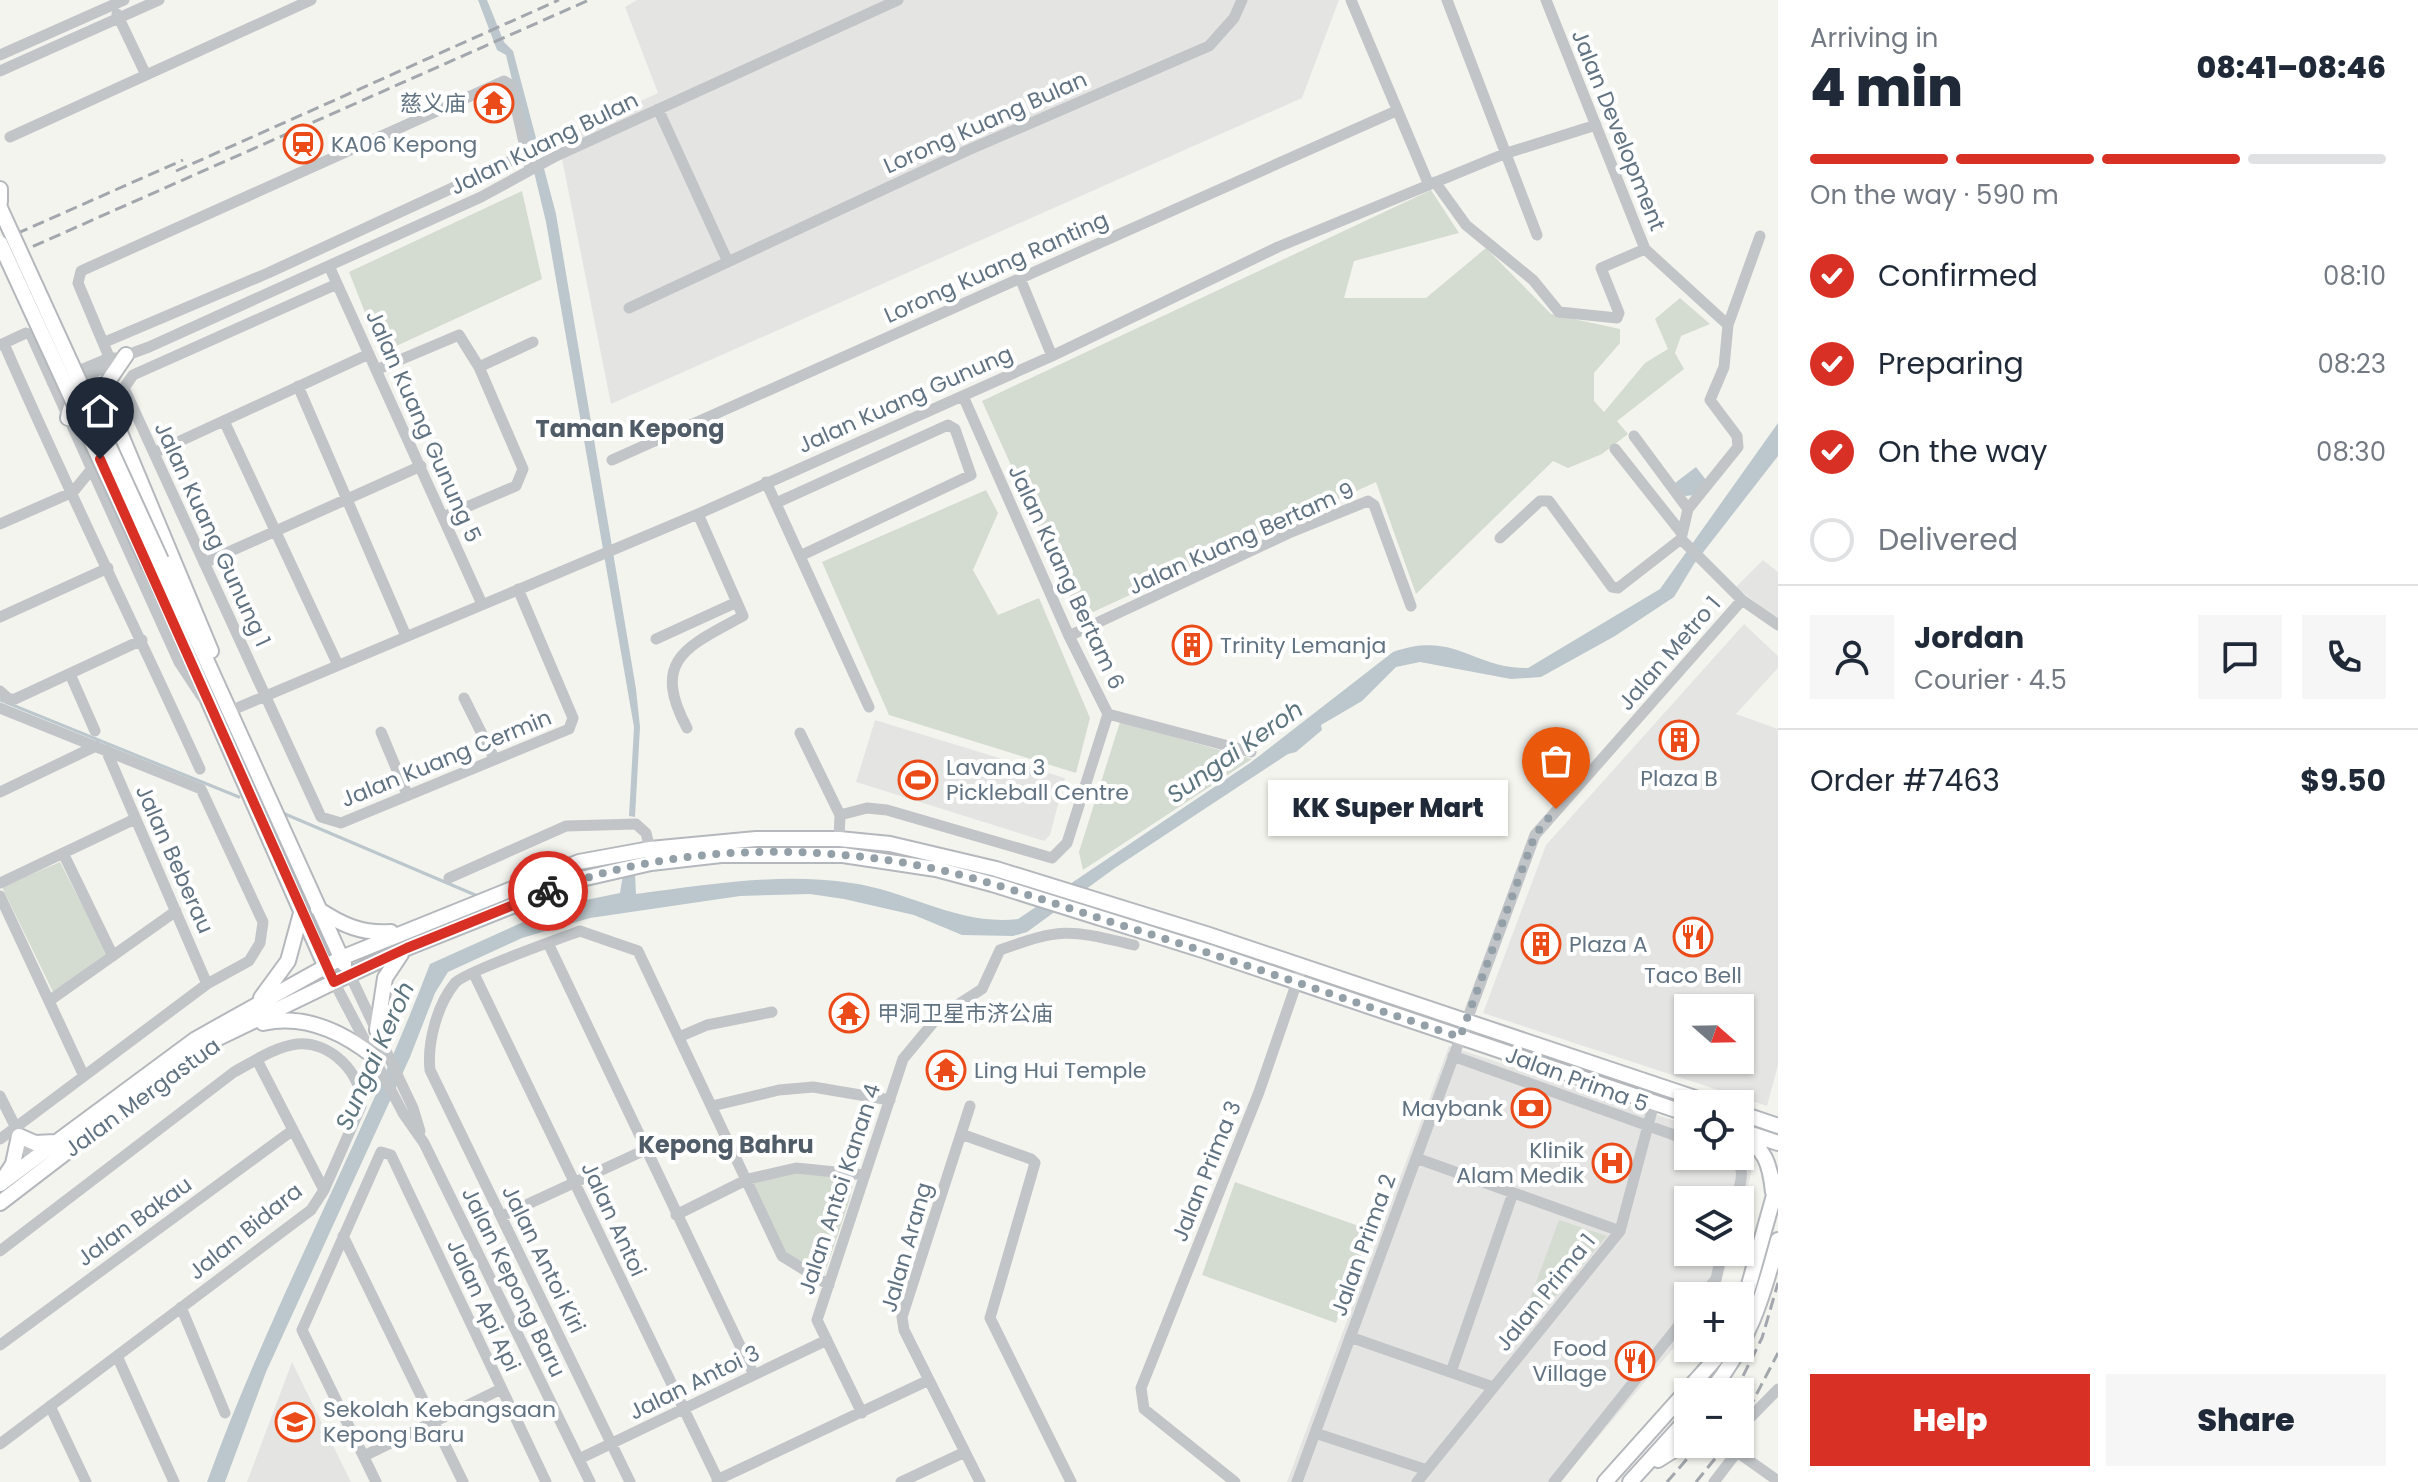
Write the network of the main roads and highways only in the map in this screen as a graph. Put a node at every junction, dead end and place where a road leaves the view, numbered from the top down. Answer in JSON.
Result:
{"nodes":[{"id":1,"x":0,"y":189,"type":"edge"},
{"id":2,"x":0,"y":205,"type":"edge"},
{"id":3,"x":0,"y":243,"type":"edge"},
{"id":4,"x":113,"y":354,"type":"road end"},
{"id":5,"x":106,"y":399,"type":"junction"},
{"id":6,"x":68,"y":418,"type":"road end"},
{"id":7,"x":155,"y":563,"type":"junction"},
{"id":8,"x":217,"y":681,"type":"junction"},
{"id":9,"x":994,"y":877,"type":"junction"},
{"id":10,"x":318,"y":908,"type":"junction"},
{"id":11,"x":301,"y":913,"type":"junction"},
{"id":12,"x":408,"y":929,"type":"junction"},
{"id":13,"x":407,"y":948,"type":"junction"},
{"id":14,"x":341,"y":958,"type":"junction"},
{"id":15,"x":325,"y":966,"type":"junction"},
{"id":16,"x":350,"y":975,"type":"junction"},
{"id":17,"x":334,"y":982,"type":"junction"},
{"id":18,"x":256,"y":1004,"type":"junction"},
{"id":19,"x":246,"y":1027,"type":"junction"},
{"id":20,"x":377,"y":1030,"type":"road end"},
{"id":21,"x":378,"y":1055,"type":"road end"},
{"id":22,"x":1674,"y":1091,"type":"edge"},
{"id":23,"x":1674,"y":1109,"type":"edge"},
{"id":24,"x":1778,"y":1114,"type":"edge"},
{"id":25,"x":1754,"y":1115,"type":"edge"},
{"id":26,"x":1754,"y":1118,"type":"edge"},
{"id":27,"x":1778,"y":1126,"type":"edge"},
{"id":28,"x":1754,"y":1136,"type":"edge"},
{"id":29,"x":56,"y":1142,"type":"junction"},
{"id":30,"x":1778,"y":1143,"type":"edge"},
{"id":31,"x":1754,"y":1145,"type":"edge"},
{"id":32,"x":32,"y":1160,"type":"junction"},
{"id":33,"x":54,"y":1161,"type":"junction"},
{"id":34,"x":0,"y":1184,"type":"edge"},
{"id":35,"x":1776,"y":1189,"type":"edge"},
{"id":36,"x":14,"y":1191,"type":"junction"},
{"id":37,"x":0,"y":1203,"type":"edge"},
{"id":38,"x":1778,"y":1240,"type":"edge"},
{"id":39,"x":1750,"y":1282,"type":"edge"},
{"id":40,"x":1713,"y":1362,"type":"edge"},
{"id":41,"x":1731,"y":1368,"type":"junction"},
{"id":42,"x":1722,"y":1378,"type":"edge"},
{"id":43,"x":1726,"y":1378,"type":"edge"},
{"id":44,"x":1674,"y":1433,"type":"edge"},
{"id":45,"x":1674,"y":1451,"type":"edge"},
{"id":46,"x":1633,"y":1479,"type":"edge"},
{"id":47,"x":1605,"y":1482,"type":"edge"}],
"edges":[{"from":1,"to":2,"type":"main road"},
{"from":2,"to":7,"type":"main road","bridge":true},
{"from":3,"to":7,"type":"main road","bridge":true},
{"from":4,"to":5,"type":"main road"},
{"from":5,"to":6,"type":"main road"},
{"from":5,"to":8,"type":"main road"},
{"from":7,"to":8,"type":"main road"},
{"from":7,"to":11,"type":"main road"},
{"from":8,"to":10,"type":"main road"},
{"from":9,"to":12,"type":"main road","name":"Jalan Mergastua"},
{"from":9,"to":13,"type":"main road","name":"Jalan Mergastua"},
{"from":9,"to":22,"type":"main road"},
{"from":9,"to":23,"type":"main road"},
{"from":10,"to":12,"type":"main road"},
{"from":10,"to":14,"type":"main road"},
{"from":11,"to":15,"type":"main road"},
{"from":11,"to":18,"type":"main road"},
{"from":12,"to":14,"type":"main road","name":"Jalan Mergastua"},
{"from":13,"to":16,"type":"main road","name":"Jalan Mergastua"},
{"from":13,"to":20,"type":"main road"},
{"from":14,"to":15,"type":"main road","name":"Jalan Mergastua"},
{"from":14,"to":16,"type":"main road"},
{"from":15,"to":17,"type":"main road"},
{"from":15,"to":18,"type":"main road","name":"Jalan Mergastua"},
{"from":16,"to":17,"type":"main road","name":"Jalan Mergastua"},
{"from":17,"to":19,"type":"main road","name":"Jalan Mergastua"},
{"from":18,"to":29,"type":"main road","name":"Jalan Mergastua"},
{"from":19,"to":21,"type":"main road"},
{"from":19,"to":33,"type":"main road","name":"Jalan Mergastua"},
{"from":24,"to":25,"type":"main road"},
{"from":26,"to":27,"type":"main road"},
{"from":28,"to":30,"type":"main road"},
{"from":29,"to":32,"type":"main road","name":"Jalan Mergastua"},
{"from":29,"to":34,"type":"main road"},
{"from":31,"to":35,"type":"main road"},
{"from":32,"to":33,"type":"main road"},
{"from":32,"to":34,"type":"main road","name":"Jalan Mergastua"},
{"from":32,"to":36,"type":"main road"},
{"from":33,"to":36,"type":"main road","name":"Jalan Mergastua"},
{"from":35,"to":39,"type":"main road"},
{"from":36,"to":37,"type":"main road","name":"Jalan Mergastua"},
{"from":38,"to":41,"type":"main road"},
{"from":40,"to":47,"type":"main road"},
{"from":41,"to":42,"type":"main road"},
{"from":41,"to":43,"type":"main road"},
{"from":44,"to":46,"type":"main road"},
{"from":45,"to":46,"type":"main road"}]}
